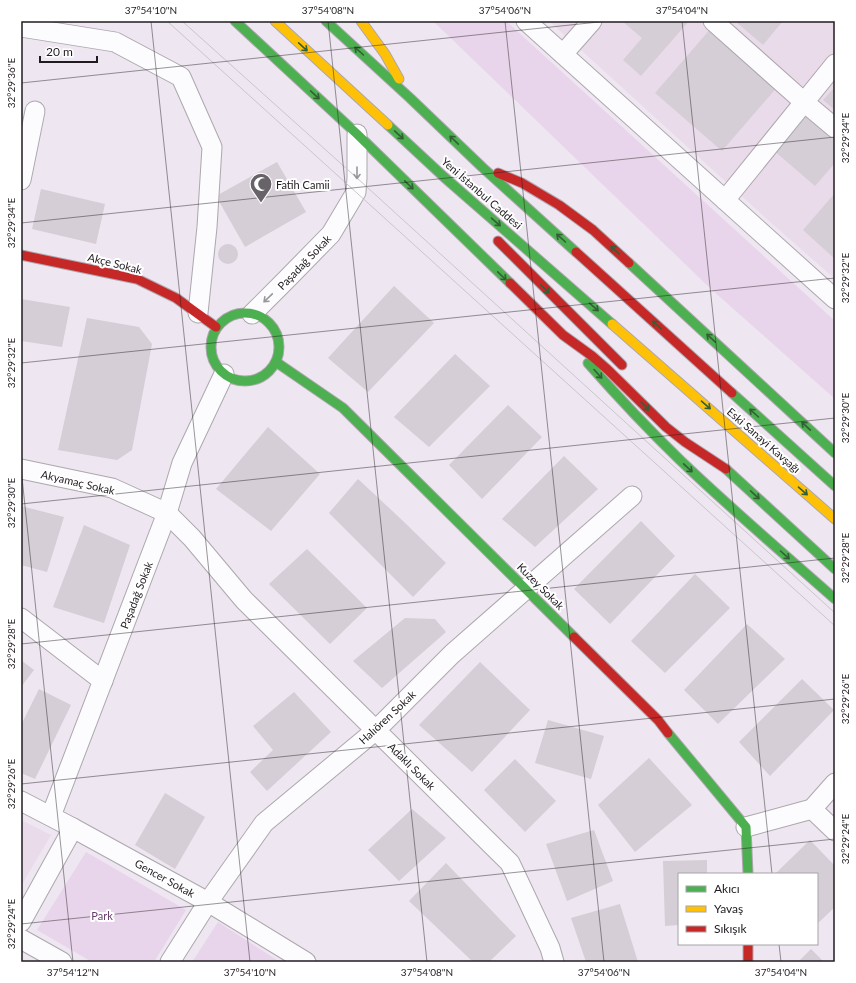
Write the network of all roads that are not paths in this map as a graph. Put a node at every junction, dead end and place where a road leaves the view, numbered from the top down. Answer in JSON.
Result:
{"nodes":[{"id":1,"x":235,"y":21,"type":"edge"},
{"id":2,"x":275,"y":21,"type":"edge"},
{"id":3,"x":326,"y":21,"type":"edge"},
{"id":4,"x":361,"y":21,"type":"edge"},
{"id":5,"x":526,"y":21,"type":"edge"},
{"id":6,"x":592,"y":21,"type":"edge"},
{"id":7,"x":713,"y":21,"type":"edge"},
{"id":8,"x":21,"y":27,"type":"edge"},
{"id":9,"x":563,"y":54,"type":"junction"},
{"id":10,"x":835,"y":64,"type":"edge"},
{"id":11,"x":410,"y":98,"type":"junction"},
{"id":12,"x":804,"y":102,"type":"junction"},
{"id":13,"x":35,"y":111,"type":"dead end"},
{"id":14,"x":835,"y":128,"type":"edge"},
{"id":15,"x":357,"y":134,"type":"junction"},
{"id":16,"x":482,"y":167,"type":"junction"},
{"id":17,"x":444,"y":177,"type":"junction"},
{"id":18,"x":21,"y":180,"type":"edge"},
{"id":19,"x":725,"y":200,"type":"junction"},
{"id":20,"x":478,"y":219,"type":"dead end"},
{"id":21,"x":493,"y":235,"type":"dead end"},
{"id":22,"x":21,"y":255,"type":"edge"},
{"id":23,"x":835,"y":299,"type":"edge"},
{"id":24,"x":198,"y":313,"type":"junction"},
{"id":25,"x":252,"y":314,"type":"junction"},
{"id":26,"x":216,"y":327,"type":"junction"},
{"id":27,"x":563,"y":335,"type":"junction"},
{"id":28,"x":696,"y":361,"type":"joint"},
{"id":29,"x":276,"y":362,"type":"junction"},
{"id":30,"x":626,"y":369,"type":"dead end"},
{"id":31,"x":224,"y":374,"type":"junction"},
{"id":32,"x":677,"y":380,"type":"joint"},
{"id":33,"x":699,"y":441,"type":"dead end"},
{"id":34,"x":835,"y":453,"type":"edge"},
{"id":35,"x":21,"y":469,"type":"edge"},
{"id":36,"x":726,"y":469,"type":"junction"},
{"id":37,"x":835,"y":486,"type":"edge"},
{"id":38,"x":632,"y":496,"type":"dead end"},
{"id":39,"x":167,"y":513,"type":"junction"},
{"id":40,"x":835,"y":519,"type":"edge"},
{"id":41,"x":192,"y":538,"type":"joint"},
{"id":42,"x":835,"y":569,"type":"edge"},
{"id":43,"x":526,"y":588,"type":"junction"},
{"id":44,"x":835,"y":599,"type":"edge"},
{"id":45,"x":21,"y":618,"type":"edge"},
{"id":46,"x":103,"y":681,"type":"junction"},
{"id":47,"x":376,"y":730,"type":"junction"},
{"id":48,"x":835,"y":783,"type":"edge"},
{"id":49,"x":21,"y":801,"type":"edge"},
{"id":50,"x":812,"y":809,"type":"junction"},
{"id":51,"x":51,"y":816,"type":"junction"},
{"id":52,"x":746,"y":826,"type":"junction"},
{"id":53,"x":73,"y":828,"type":"junction"},
{"id":54,"x":835,"y":831,"type":"edge"},
{"id":55,"x":748,"y":873,"type":"edge"},
{"id":56,"x":208,"y":902,"type":"junction"},
{"id":57,"x":21,"y":922,"type":"edge"},
{"id":58,"x":21,"y":939,"type":"edge"},
{"id":59,"x":748,"y":945,"type":"edge"},
{"id":60,"x":62,"y":962,"type":"edge"},
{"id":61,"x":170,"y":962,"type":"edge"},
{"id":62,"x":306,"y":962,"type":"edge"},
{"id":63,"x":554,"y":962,"type":"edge"},
{"id":64,"x":748,"y":962,"type":"edge"}],
"edges":[{"from":1,"to":15,"type":"main road","one_way":true},
{"from":2,"to":17,"type":"main road","name":"Yeni İstanbul Caddesi","one_way":true},
{"from":11,"to":3,"type":"main road","name":"Yeni İstanbul Caddesi","one_way":true},
{"from":4,"to":11,"type":"main road"},
{"from":5,"to":9,"type":"street"},
{"from":6,"to":9,"type":"street"},
{"from":7,"to":12,"type":"street"},
{"from":8,"to":24,"type":"street"},
{"from":9,"to":19,"type":"street"},
{"from":10,"to":12,"type":"street"},
{"from":16,"to":11,"type":"main road","name":"Yeni İstanbul Caddesi","one_way":true},
{"from":12,"to":14,"type":"street"},
{"from":12,"to":19,"type":"street"},
{"from":13,"to":18,"type":"street"},
{"from":15,"to":25,"type":"street","name":"Paşadağ Sokak","one_way":true},
{"from":15,"to":27,"type":"main road","one_way":true},
{"from":28,"to":16,"type":"main road","name":"Yeni İstanbul Caddesi","one_way":true},
{"from":34,"to":16,"type":"main road","one_way":true},
{"from":17,"to":20,"type":"main road"},
{"from":17,"to":32,"type":"main road","name":"Yeni İstanbul Caddesi","one_way":true},
{"from":19,"to":23,"type":"street"},
{"from":21,"to":30,"type":"main road","one_way":true},
{"from":22,"to":24,"type":"main road","name":"Akçe Sokak"},
{"from":24,"to":26,"type":"main road","name":"Akçe Sokak"},
{"from":25,"to":26,"type":"main road"},
{"from":25,"to":29,"type":"main road"},
{"from":26,"to":31,"type":"main road"},
{"from":27,"to":36,"type":"main road","one_way":true},
{"from":27,"to":44,"type":"main road","one_way":true},
{"from":37,"to":28,"type":"main road","name":"Eski Sanayi Kavşağı","one_way":true},
{"from":29,"to":31,"type":"main road"},
{"from":29,"to":43,"type":"main road","name":"Kuzey Sokak"},
{"from":31,"to":39,"type":"street","name":"Paşadağ Sokak"},
{"from":32,"to":40,"type":"main road","name":"Eski Sanayi Kavşağı","one_way":true},
{"from":33,"to":36,"type":"main road"},
{"from":35,"to":39,"type":"street","name":"Akyamaç Sokak"},
{"from":36,"to":42,"type":"main road","one_way":true},
{"from":38,"to":43,"type":"street","name":"Halıören Sokak"},
{"from":39,"to":41,"type":"street","name":"Akyamaç Sokak"},
{"from":39,"to":46,"type":"street","name":"Paşadağ Sokak"},
{"from":41,"to":47,"type":"street","name":"Adaklı Sokak"},
{"from":43,"to":47,"type":"street","name":"Halıören Sokak"},
{"from":43,"to":52,"type":"main road","name":"Kuzey Sokak"},
{"from":45,"to":46,"type":"street"},
{"from":46,"to":51,"type":"street","name":"Paşadağ Sokak"},
{"from":47,"to":56,"type":"street","name":"Halıören Sokak"},
{"from":47,"to":63,"type":"street","name":"Adaklı Sokak"},
{"from":48,"to":50,"type":"street"},
{"from":49,"to":51,"type":"street","name":"Gencer Sokak"},
{"from":50,"to":52,"type":"street"},
{"from":50,"to":54,"type":"street"},
{"from":51,"to":53,"type":"street","name":"Gencer Sokak"},
{"from":52,"to":55,"type":"main road"},
{"from":53,"to":56,"type":"street","name":"Gencer Sokak"},
{"from":53,"to":57,"type":"street"},
{"from":56,"to":61,"type":"street","name":"Halıören Sokak"},
{"from":56,"to":62,"type":"street","name":"Gencer Sokak"},
{"from":58,"to":60,"type":"street"},
{"from":59,"to":64,"type":"main road"}]}
